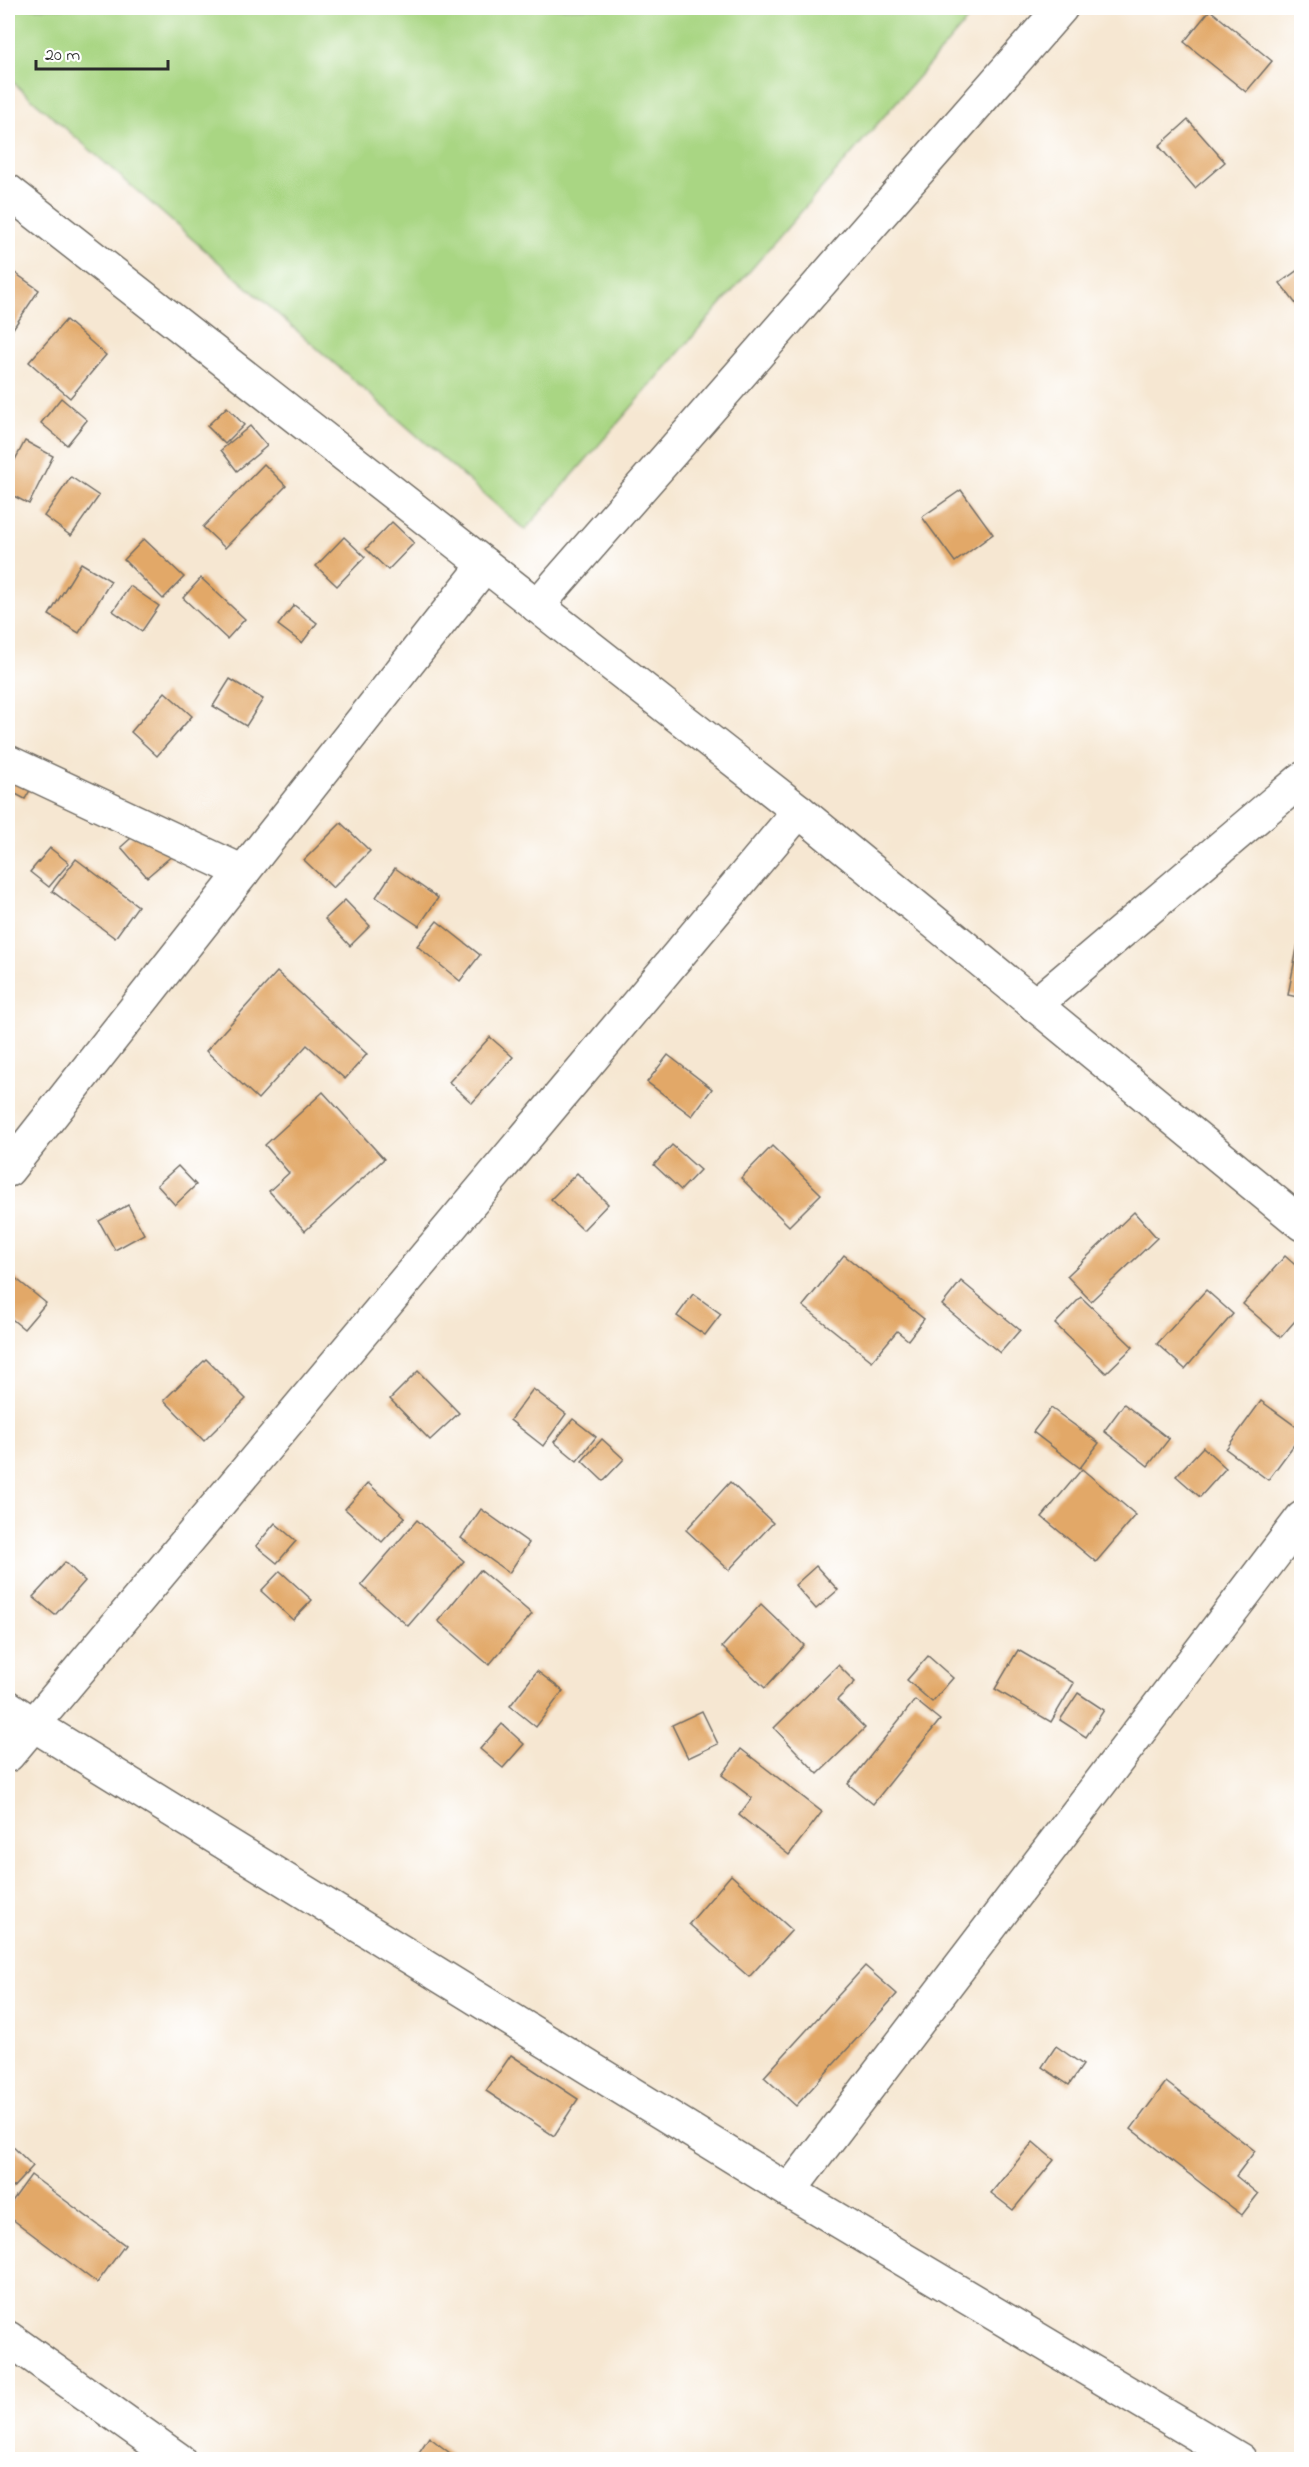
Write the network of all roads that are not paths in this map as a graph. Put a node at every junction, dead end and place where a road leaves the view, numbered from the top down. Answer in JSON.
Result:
{"nodes":[{"id":1,"x":1061,"y":8,"type":"edge"},
{"id":2,"x":8,"y":191,"type":"edge"},
{"id":3,"x":485,"y":565,"type":"junction"},
{"id":4,"x":537,"y":606,"type":"junction"},
{"id":5,"x":8,"y":762,"type":"edge"},
{"id":6,"x":1302,"y":779,"type":"edge"},
{"id":7,"x":799,"y":811,"type":"junction"},
{"id":8,"x":243,"y":872,"type":"junction"},
{"id":9,"x":1035,"y":1005,"type":"junction"},
{"id":10,"x":8,"y":1170,"type":"edge"},
{"id":11,"x":1302,"y":1224,"type":"edge"},
{"id":12,"x":1302,"y":1518,"type":"edge"},
{"id":13,"x":8,"y":1707,"type":"edge"},
{"id":14,"x":34,"y":1725,"type":"junction"},
{"id":15,"x":8,"y":1755,"type":"edge"},
{"id":16,"x":789,"y":2191,"type":"junction"},
{"id":17,"x":8,"y":2338,"type":"edge"},
{"id":18,"x":179,"y":2460,"type":"edge"},
{"id":19,"x":1240,"y":2460,"type":"edge"}],
"edges":[{"from":1,"to":4,"type":"street"},
{"from":2,"to":3,"type":"street"},
{"from":3,"to":4,"type":"street"},
{"from":3,"to":8,"type":"street"},
{"from":4,"to":7,"type":"street"},
{"from":5,"to":8,"type":"street"},
{"from":6,"to":9,"type":"street"},
{"from":7,"to":9,"type":"street"},
{"from":7,"to":14,"type":"street"},
{"from":8,"to":10,"type":"street"},
{"from":9,"to":11,"type":"street"},
{"from":12,"to":16,"type":"street"},
{"from":13,"to":14,"type":"street"},
{"from":14,"to":15,"type":"street"},
{"from":14,"to":16,"type":"street"},
{"from":16,"to":19,"type":"street"},
{"from":17,"to":18,"type":"street"}]}
